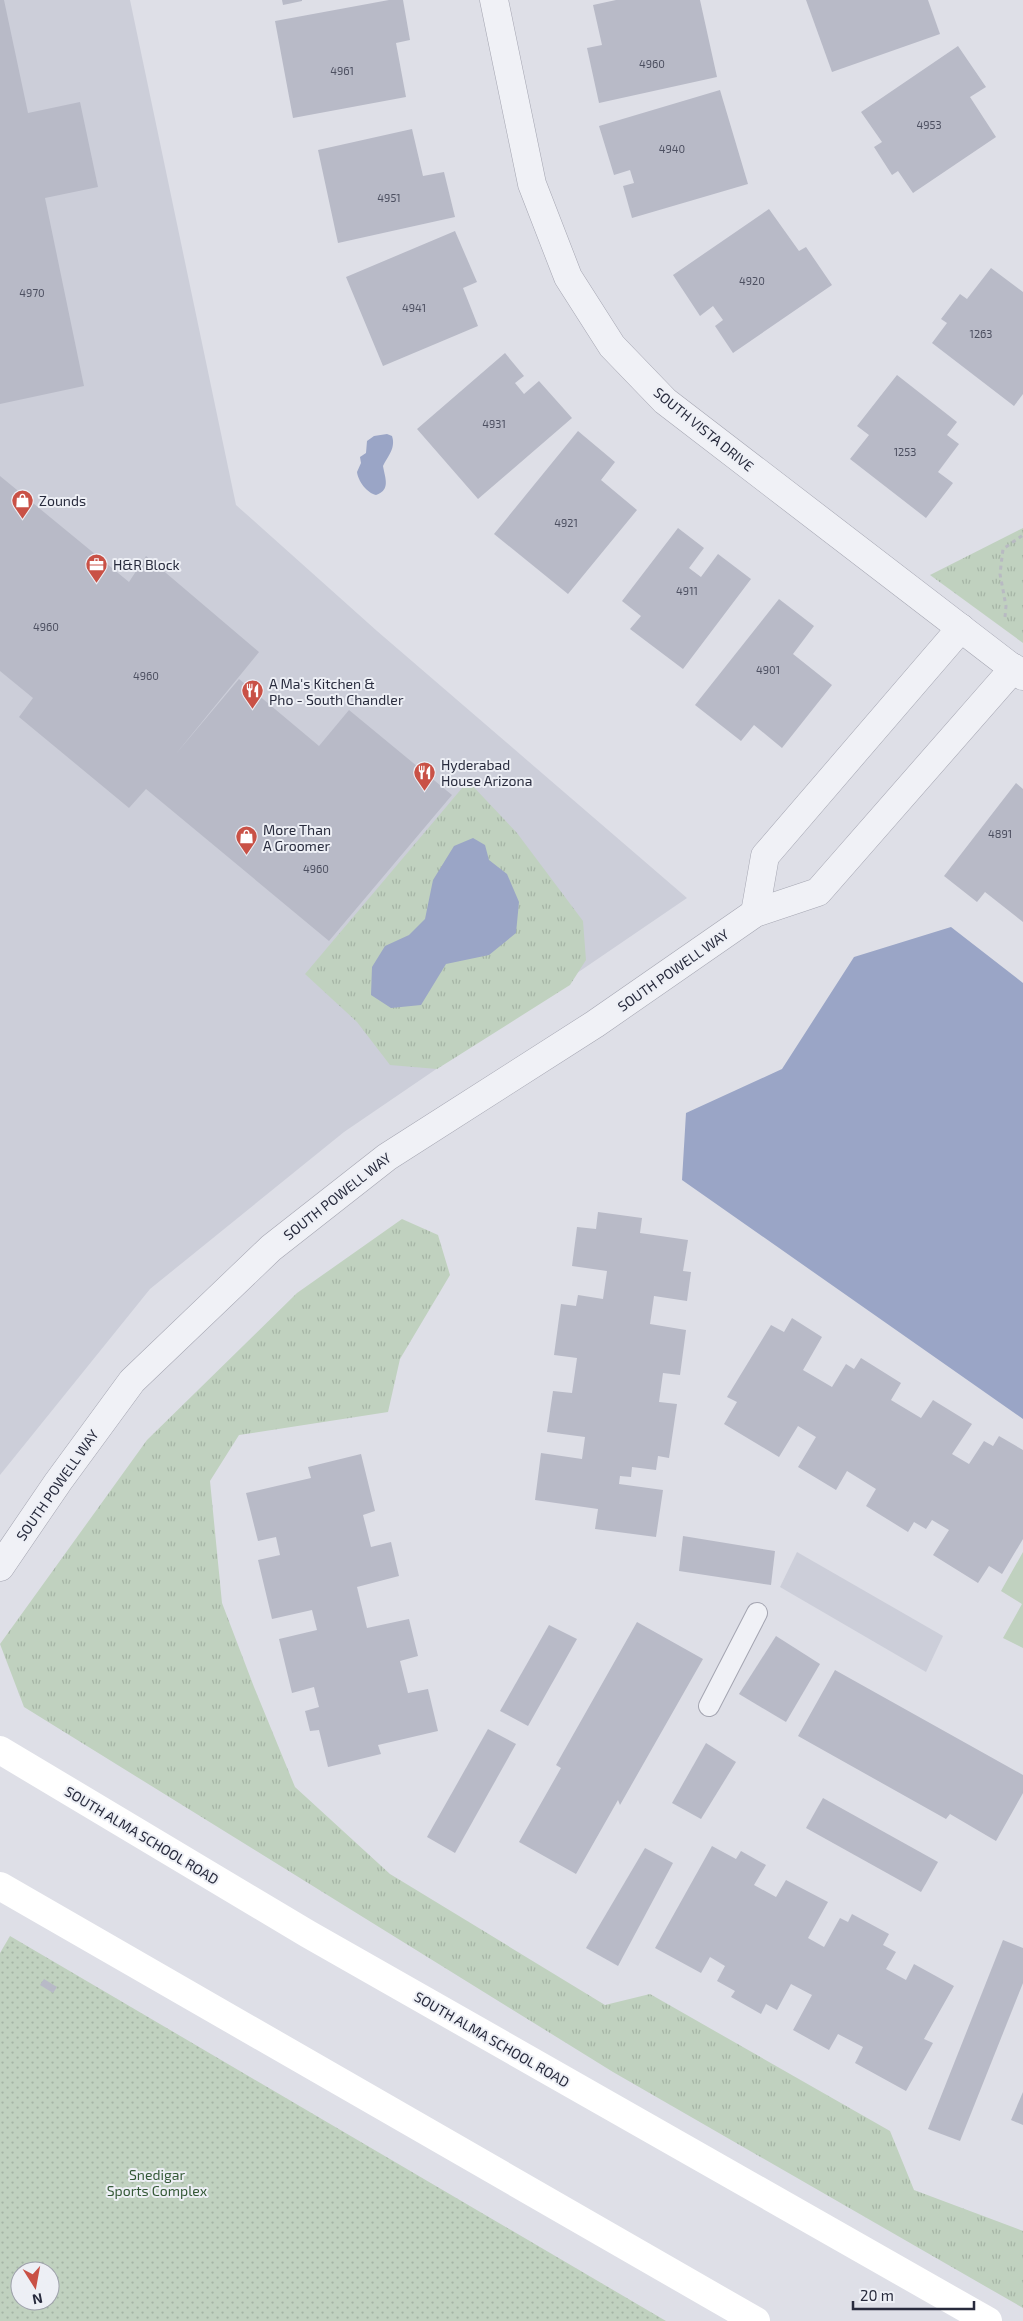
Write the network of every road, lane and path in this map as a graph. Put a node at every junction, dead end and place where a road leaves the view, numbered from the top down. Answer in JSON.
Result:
{"nodes":[{"id":1,"x":494,"y":0,"type":"edge"},
{"id":2,"x":1023,"y":535,"type":"edge"},
{"id":3,"x":961,"y":628,"type":"junction"},
{"id":4,"x":1013,"y":667,"type":"edge"},
{"id":5,"x":755,"y":913,"type":"junction"},
{"id":6,"x":0,"y":1567,"type":"edge"},
{"id":7,"x":757,"y":1613,"type":"dead end"},
{"id":8,"x":709,"y":1706,"type":"dead end"},
{"id":9,"x":0,"y":1750,"type":"edge"},
{"id":10,"x":0,"y":1886,"type":"edge"},
{"id":11,"x":756,"y":2321,"type":"edge"},
{"id":12,"x":988,"y":2321,"type":"edge"}],
"edges":[{"from":1,"to":3,"type":"street","name":"SOUTH VISTA DRIVE"},
{"from":2,"to":4,"type":"path"},
{"from":3,"to":4,"type":"street","name":"SOUTH VISTA DRIVE"},
{"from":3,"to":5,"type":"street"},
{"from":4,"to":5,"type":"street","name":"SOUTH POWELL WAY"},
{"from":5,"to":6,"type":"street","name":"SOUTH POWELL WAY"},
{"from":7,"to":8,"type":"lane"},
{"from":9,"to":12,"type":"main road","name":"SOUTH ALMA SCHOOL ROAD"},
{"from":10,"to":11,"type":"main road"}]}
